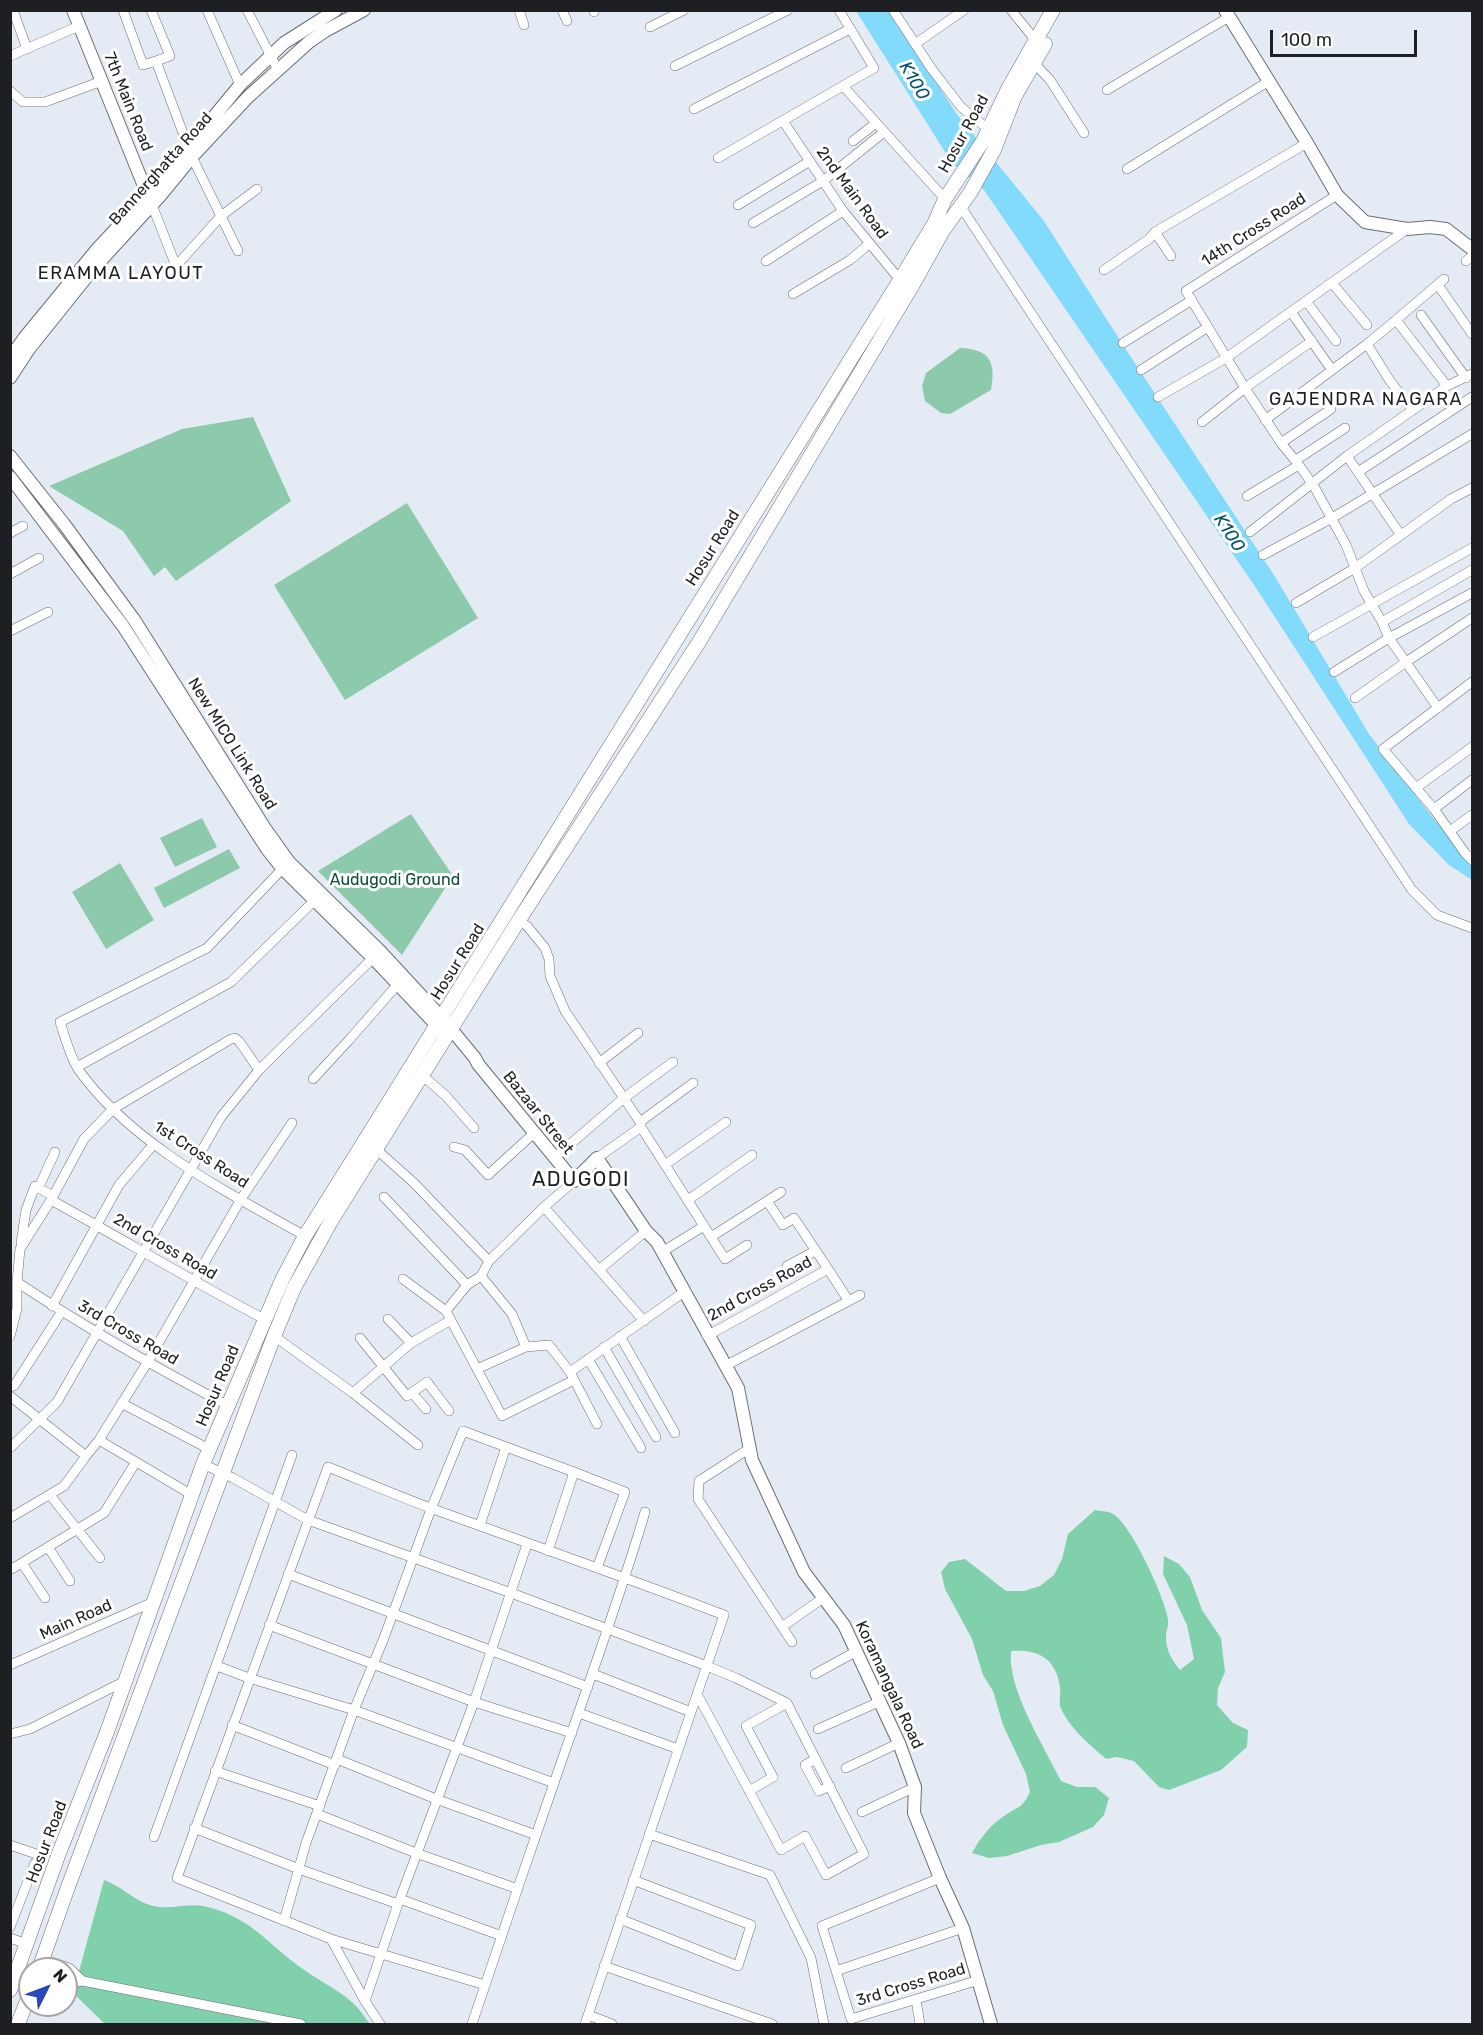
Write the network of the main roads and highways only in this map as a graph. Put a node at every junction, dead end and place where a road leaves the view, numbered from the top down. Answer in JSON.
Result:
{"nodes":[{"id":1,"x":1053,"y":10,"type":"edge"},
{"id":2,"x":1064,"y":10,"type":"edge"},
{"id":3,"x":444,"y":1027,"type":"junction"},
{"id":4,"x":50,"y":1880,"type":"junction"},
{"id":5,"x":68,"y":1887,"type":"junction"},
{"id":6,"x":43,"y":1957,"type":"edge"},
{"id":7,"x":10,"y":1990,"type":"edge"}],
"edges":[{"from":1,"to":3,"type":"main road","name":"Hosur Road"},
{"from":2,"to":3,"type":"main road","name":"Hosur Road"},
{"from":3,"to":4,"type":"main road","name":"Hosur Road"},
{"from":3,"to":5,"type":"main road","name":"Hosur Road"},
{"from":4,"to":5,"type":"main road"},
{"from":4,"to":7,"type":"main road","name":"Hosur Road"},
{"from":5,"to":6,"type":"main road","name":"Hosur Road"}]}
